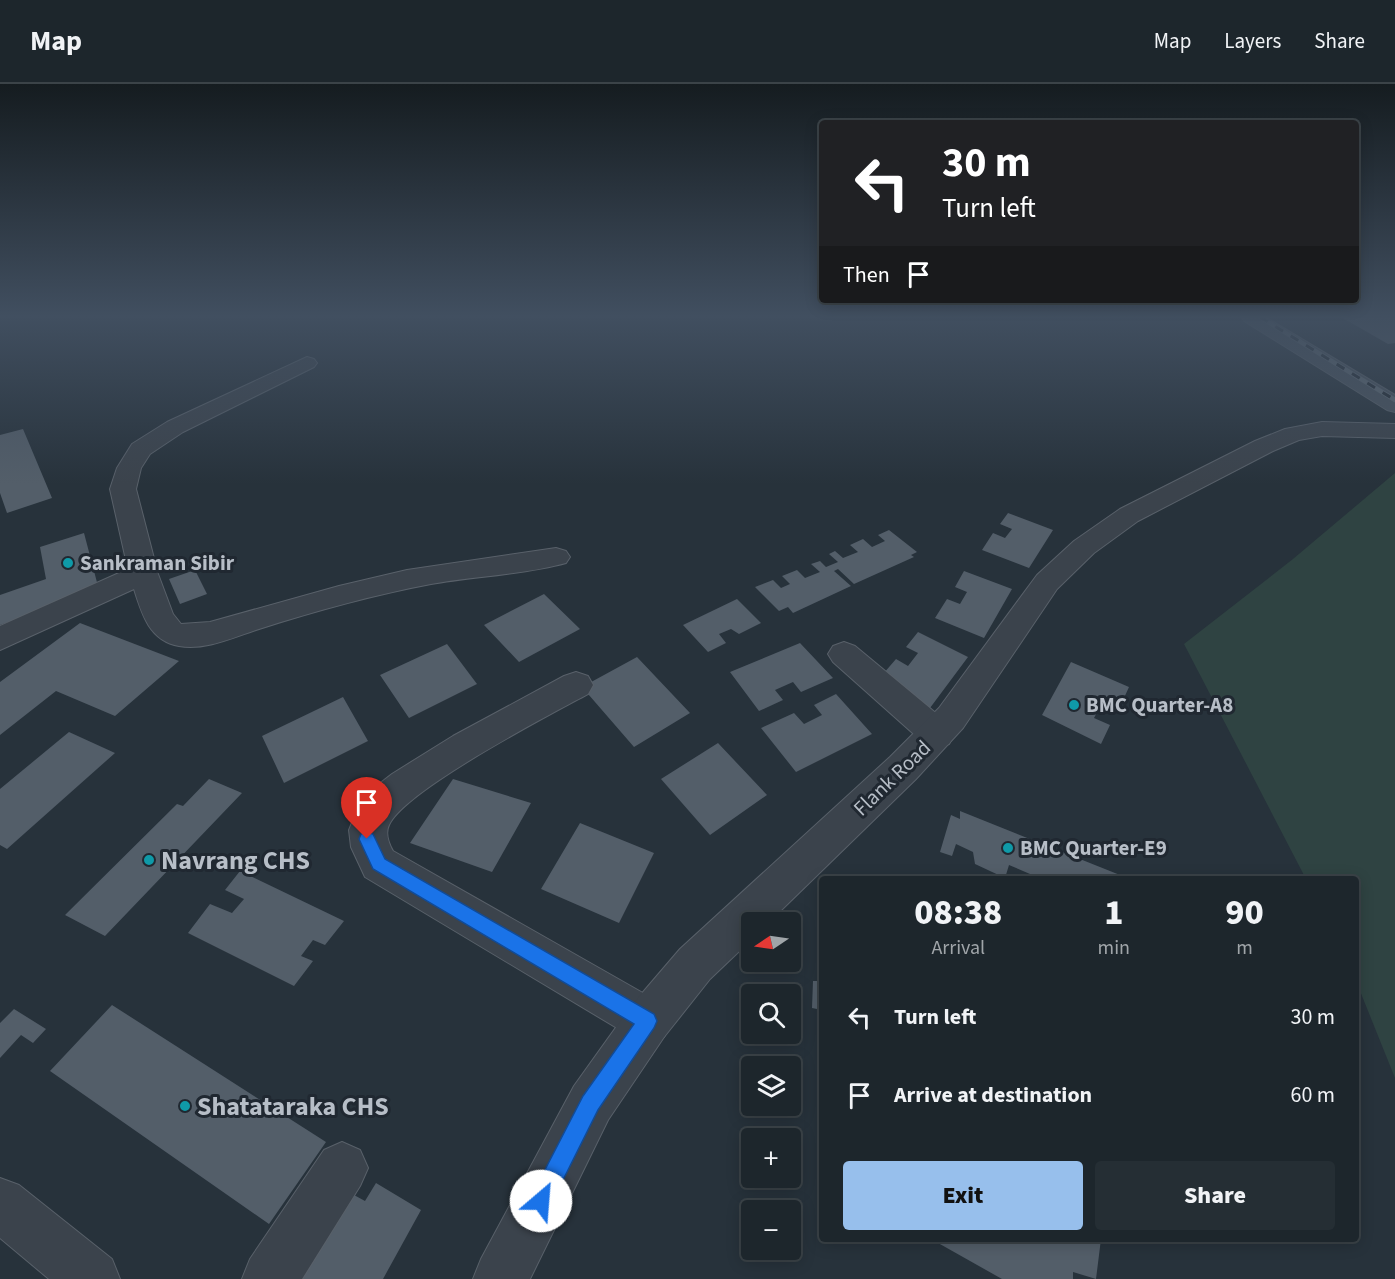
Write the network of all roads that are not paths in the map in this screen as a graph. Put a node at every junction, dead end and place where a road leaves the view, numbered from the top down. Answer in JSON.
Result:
{"nodes":[{"id":1,"x":287,"y":373,"type":"edge"},
{"id":2,"x":1342,"y":373,"type":"edge"},
{"id":3,"x":1395,"y":405,"type":"edge"},
{"id":4,"x":1395,"y":431,"type":"edge"},
{"id":5,"x":556,"y":557,"type":"dead end"},
{"id":6,"x":144,"y":574,"type":"junction"},
{"id":7,"x":0,"y":639,"type":"edge"},
{"id":8,"x":844,"y":654,"type":"dead end"},
{"id":9,"x":576,"y":685,"type":"dead end"},
{"id":10,"x":937,"y":734,"type":"junction"},
{"id":11,"x":648,"y":1021,"type":"junction"},
{"id":12,"x":342,"y":1168,"type":"dead end"},
{"id":13,"x":0,"y":1204,"type":"edge"},
{"id":14,"x":92,"y":1279,"type":"edge"},
{"id":15,"x":270,"y":1279,"type":"edge"},
{"id":16,"x":501,"y":1279,"type":"edge"}],
"edges":[{"from":1,"to":6,"type":"street"},
{"from":2,"to":3,"type":"main road"},
{"from":4,"to":10,"type":"street","name":"Flank Road"},
{"from":5,"to":6,"type":"street"},
{"from":6,"to":7,"type":"street"},
{"from":8,"to":10,"type":"street"},
{"from":9,"to":11,"type":"street"},
{"from":10,"to":11,"type":"street","name":"Flank Road"},
{"from":11,"to":16,"type":"street","name":"Flank Road"},
{"from":12,"to":15,"type":"street"},
{"from":13,"to":14,"type":"street"}]}
